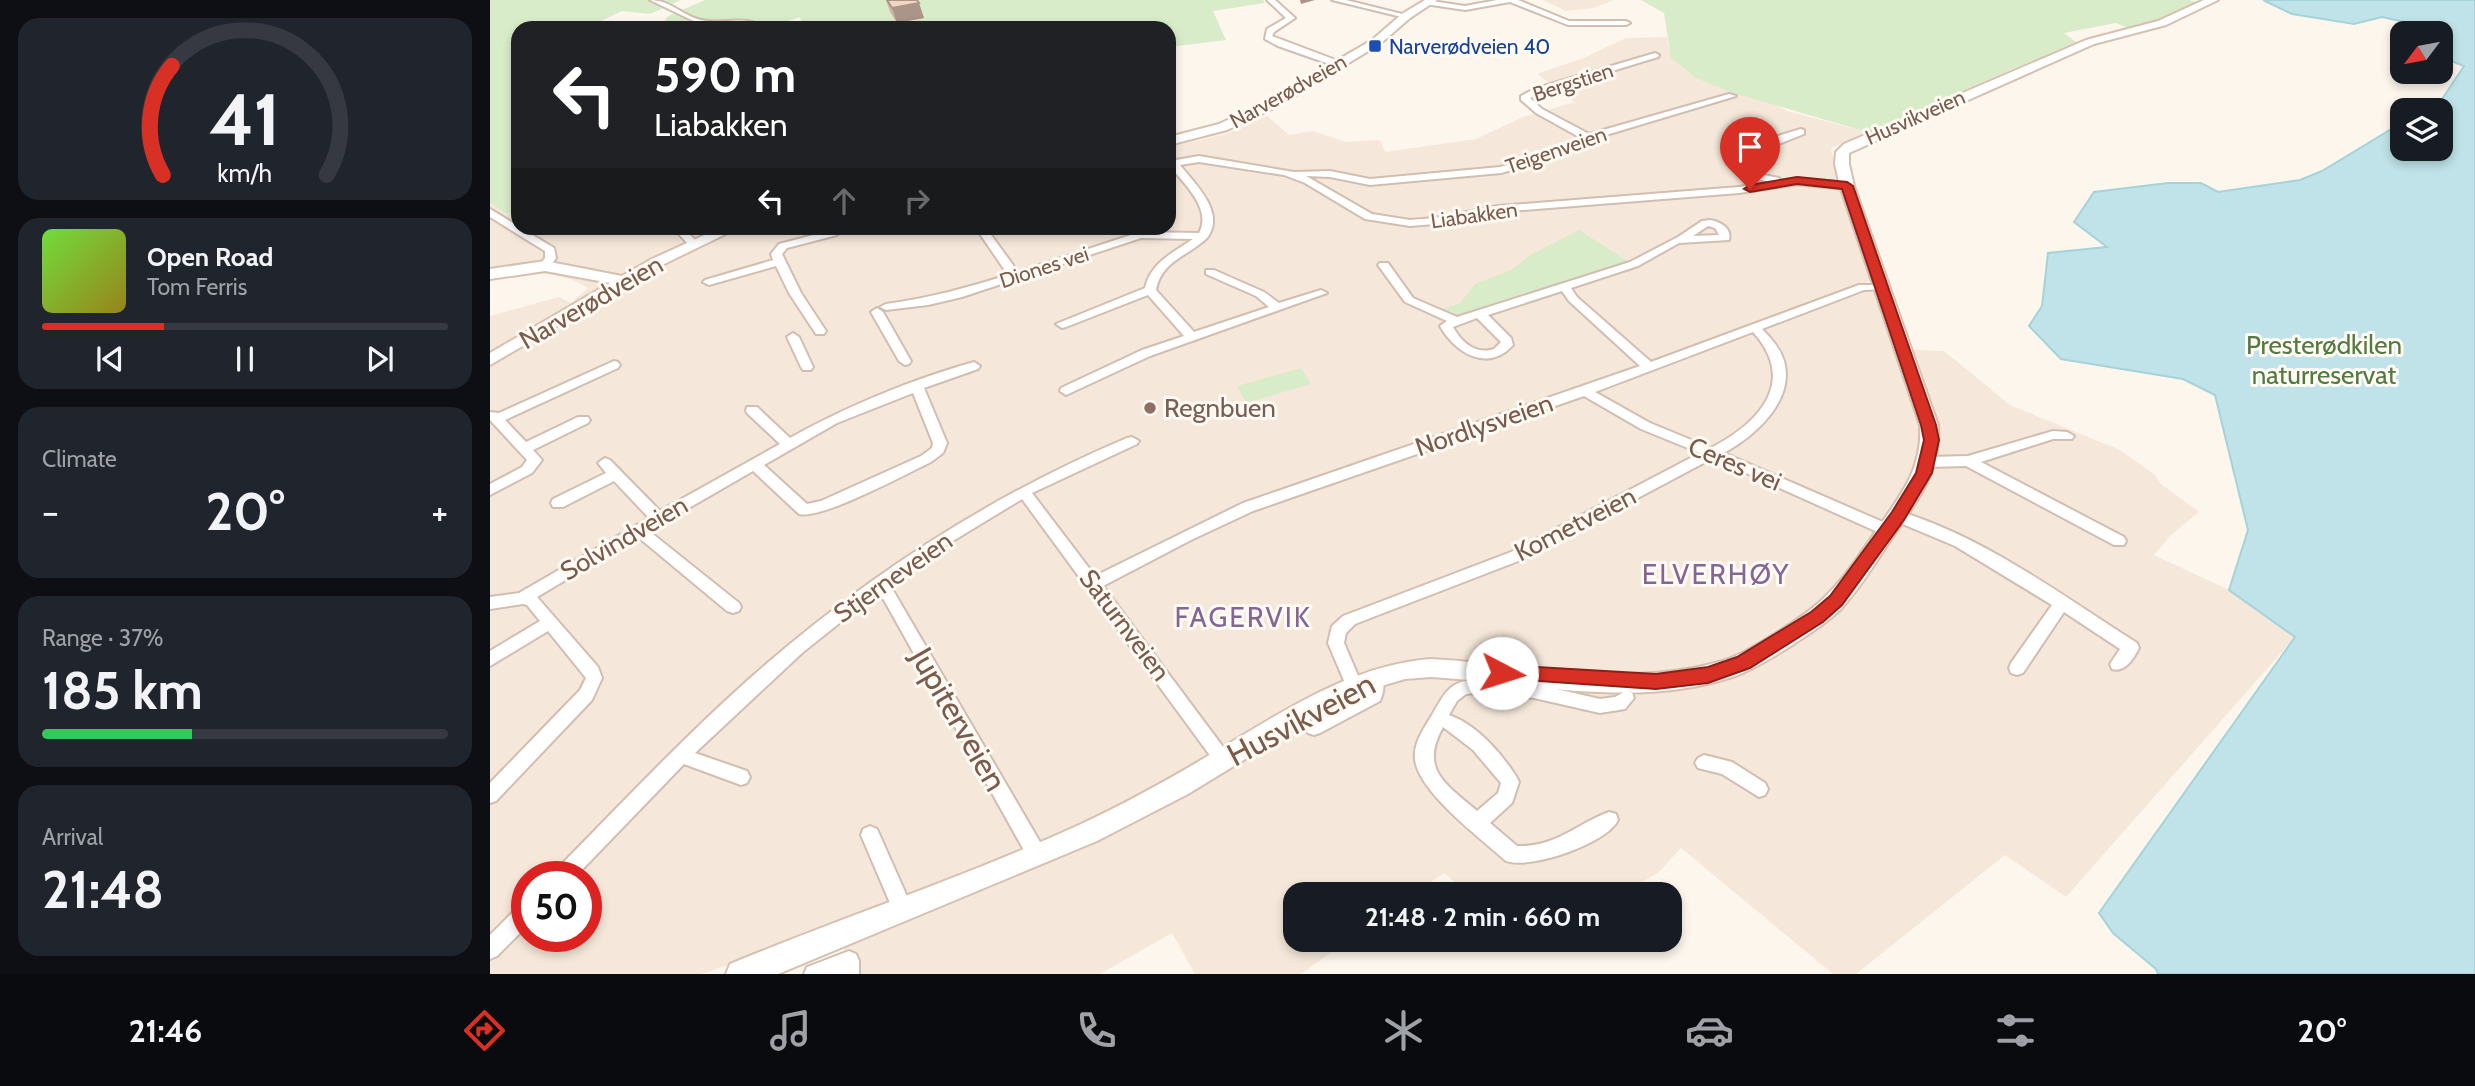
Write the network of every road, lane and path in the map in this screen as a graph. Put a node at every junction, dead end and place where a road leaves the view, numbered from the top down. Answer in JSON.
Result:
{"nodes":[{"id":1,"x":654,"y":0,"type":"edge"},
{"id":2,"x":1272,"y":0,"type":"edge"},
{"id":3,"x":1336,"y":0,"type":"edge"},
{"id":4,"x":1511,"y":0,"type":"edge"},
{"id":5,"x":2213,"y":0,"type":"edge"},
{"id":6,"x":1433,"y":1,"type":"edge"},
{"id":7,"x":1406,"y":16,"type":"junction"},
{"id":8,"x":696,"y":21,"type":"edge"},
{"id":9,"x":1626,"y":23,"type":"dead end"},
{"id":10,"x":1655,"y":55,"type":"dead end"},
{"id":11,"x":1338,"y":64,"type":"junction"},
{"id":12,"x":1732,"y":96,"type":"dead end"},
{"id":13,"x":1801,"y":132,"type":"dead end"},
{"id":14,"x":1589,"y":138,"type":"junction"},
{"id":15,"x":1176,"y":139,"type":"edge"},
{"id":16,"x":1176,"y":161,"type":"edge"},
{"id":17,"x":1176,"y":168,"type":"edge"},
{"id":18,"x":1294,"y":174,"type":"junction"},
{"id":19,"x":1786,"y":182,"type":"junction"},
{"id":20,"x":1847,"y":186,"type":"junction"},
{"id":21,"x":490,"y":212,"type":"edge"},
{"id":22,"x":511,"y":225,"type":"edge"},
{"id":23,"x":526,"y":235,"type":"edge"},
{"id":24,"x":685,"y":235,"type":"edge"},
{"id":25,"x":715,"y":235,"type":"edge"},
{"id":26,"x":825,"y":235,"type":"edge"},
{"id":27,"x":986,"y":235,"type":"edge"},
{"id":28,"x":1203,"y":236,"type":"junction"},
{"id":29,"x":1680,"y":240,"type":"dead end"},
{"id":30,"x":694,"y":244,"type":"junction"},
{"id":31,"x":779,"y":262,"type":"junction"},
{"id":32,"x":1384,"y":265,"type":"dead end"},
{"id":33,"x":545,"y":266,"type":"junction"},
{"id":34,"x":1210,"y":272,"type":"dead end"},
{"id":35,"x":490,"y":274,"type":"edge"},
{"id":36,"x":588,"y":275,"type":"junction"},
{"id":37,"x":1015,"y":276,"type":"junction"},
{"id":38,"x":623,"y":281,"type":"junction"},
{"id":39,"x":709,"y":282,"type":"dead end"},
{"id":40,"x":1564,"y":287,"type":"junction"},
{"id":41,"x":1882,"y":287,"type":"junction"},
{"id":42,"x":1150,"y":290,"type":"junction"},
{"id":43,"x":606,"y":291,"type":"junction"},
{"id":44,"x":1321,"y":293,"type":"dead end"},
{"id":45,"x":1278,"y":308,"type":"junction"},
{"id":46,"x":1479,"y":313,"type":"junction"},
{"id":47,"x":1456,"y":321,"type":"junction"},
{"id":48,"x":1062,"y":324,"type":"dead end"},
{"id":49,"x":1755,"y":328,"type":"junction"},
{"id":50,"x":820,"y":331,"type":"dead end"},
{"id":51,"x":793,"y":337,"type":"dead end"},
{"id":52,"x":1192,"y":337,"type":"junction"},
{"id":53,"x":490,"y":360,"type":"edge"},
{"id":54,"x":905,"y":361,"type":"dead end"},
{"id":55,"x":614,"y":365,"type":"dead end"},
{"id":56,"x":974,"y":366,"type":"dead end"},
{"id":57,"x":807,"y":367,"type":"dead end"},
{"id":58,"x":1649,"y":367,"type":"junction"},
{"id":59,"x":916,"y":387,"type":"junction"},
{"id":60,"x":1066,"y":391,"type":"dead end"},
{"id":61,"x":1585,"y":391,"type":"junction"},
{"id":62,"x":752,"y":410,"type":"dead end"},
{"id":63,"x":494,"y":416,"type":"edge"},
{"id":64,"x":583,"y":420,"type":"dead end"},
{"id":65,"x":2067,"y":436,"type":"dead end"},
{"id":66,"x":1132,"y":441,"type":"dead end"},
{"id":67,"x":789,"y":444,"type":"junction"},
{"id":68,"x":525,"y":448,"type":"junction"},
{"id":69,"x":1710,"y":452,"type":"junction"},
{"id":70,"x":1968,"y":461,"type":"junction"},
{"id":71,"x":1928,"y":462,"type":"junction"},
{"id":72,"x":754,"y":464,"type":"junction"},
{"id":73,"x":490,"y":490,"type":"edge"},
{"id":74,"x":1024,"y":492,"type":"junction"},
{"id":75,"x":558,"y":503,"type":"dead end"},
{"id":76,"x":659,"y":519,"type":"junction"},
{"id":77,"x":1893,"y":523,"type":"junction"},
{"id":78,"x":639,"y":530,"type":"junction"},
{"id":79,"x":2119,"y":541,"type":"dead end"},
{"id":80,"x":879,"y":584,"type":"junction"},
{"id":81,"x":1094,"y":584,"type":"junction"},
{"id":82,"x":523,"y":598,"type":"junction"},
{"id":83,"x":490,"y":603,"type":"edge"},
{"id":84,"x":2061,"y":604,"type":"junction"},
{"id":85,"x":733,"y":607,"type":"dead end"},
{"id":86,"x":550,"y":623,"type":"junction"},
{"id":87,"x":490,"y":659,"type":"edge"},
{"id":88,"x":2118,"y":664,"type":"dead end"},
{"id":89,"x":2017,"y":668,"type":"dead end"},
{"id":90,"x":1375,"y":677,"type":"junction"},
{"id":91,"x":1354,"y":685,"type":"junction"},
{"id":92,"x":1626,"y":698,"type":"dead end"},
{"id":93,"x":1439,"y":718,"type":"junction"},
{"id":94,"x":1314,"y":728,"type":"dead end"},
{"id":95,"x":682,"y":756,"type":"junction"},
{"id":96,"x":1223,"y":760,"type":"junction"},
{"id":97,"x":1704,"y":763,"type":"dead end"},
{"id":98,"x":741,"y":777,"type":"dead end"},
{"id":99,"x":1759,"y":789,"type":"dead end"},
{"id":100,"x":490,"y":795,"type":"edge"},
{"id":101,"x":1609,"y":820,"type":"dead end"},
{"id":102,"x":1478,"y":822,"type":"junction"},
{"id":103,"x":870,"y":835,"type":"dead end"},
{"id":104,"x":1037,"y":855,"type":"junction"},
{"id":105,"x":578,"y":861,"type":"edge"},
{"id":106,"x":903,"y":911,"type":"junction"},
{"id":107,"x":511,"y":928,"type":"edge"},
{"id":108,"x":490,"y":948,"type":"edge"},
{"id":109,"x":798,"y":953,"type":"junction"},
{"id":110,"x":740,"y":974,"type":"edge"},
{"id":111,"x":785,"y":974,"type":"edge"},
{"id":112,"x":814,"y":974,"type":"edge"},
{"id":113,"x":849,"y":974,"type":"edge"}],
"edges":[{"from":1,"to":8,"type":"street"},
{"from":2,"to":11,"type":"street"},
{"from":3,"to":7,"type":"street"},
{"from":4,"to":6,"type":"street"},
{"from":4,"to":9,"type":"street"},
{"from":5,"to":20,"type":"main road","name":"Husvikveien"},
{"from":6,"to":7,"type":"main road","name":"Narverødveien"},
{"from":7,"to":11,"type":"main road","name":"Narverødveien"},
{"from":10,"to":14,"type":"street","name":"Bergstien"},
{"from":11,"to":15,"type":"main road","name":"Narverødveien"},
{"from":12,"to":14,"type":"street","name":"Teigenveien"},
{"from":13,"to":19,"type":"street","name":"Liabakken"},
{"from":14,"to":18,"type":"street","name":"Teigenveien"},
{"from":16,"to":18,"type":"street","name":"Liabakken"},
{"from":17,"to":28,"type":"street"},
{"from":18,"to":19,"type":"street","name":"Liabakken"},
{"from":19,"to":20,"type":"street","name":"Liabakken"},
{"from":20,"to":41,"type":"main road","name":"Husvikveien"},
{"from":21,"to":22,"type":"street"},
{"from":23,"to":33,"type":"street"},
{"from":24,"to":30,"type":"street"},
{"from":25,"to":30,"type":"main road","name":"Narverødveien"},
{"from":26,"to":31,"type":"street"},
{"from":27,"to":37,"type":"street"},
{"from":28,"to":37,"type":"street","name":"Diones vei"},
{"from":28,"to":42,"type":"street"},
{"from":29,"to":40,"type":"street"},
{"from":30,"to":38,"type":"main road","name":"Narverødveien"},
{"from":31,"to":39,"type":"street"},
{"from":31,"to":50,"type":"street"},
{"from":32,"to":47,"type":"street"},
{"from":33,"to":35,"type":"main road"},
{"from":33,"to":36,"type":"main road"},
{"from":34,"to":45,"type":"street"},
{"from":36,"to":38,"type":"main road"},
{"from":36,"to":43,"type":"main road"},
{"from":37,"to":54,"type":"street","name":"Diones vei"},
{"from":38,"to":43,"type":"main road","name":"Narverødveien"},
{"from":40,"to":46,"type":"street"},
{"from":40,"to":58,"type":"street"},
{"from":41,"to":49,"type":"street","name":"Nordlysveien"},
{"from":41,"to":71,"type":"main road","name":"Husvikveien"},
{"from":42,"to":48,"type":"street"},
{"from":42,"to":52,"type":"street"},
{"from":43,"to":53,"type":"main road","name":"Narverødveien"},
{"from":44,"to":45,"type":"street"},
{"from":45,"to":52,"type":"street"},
{"from":46,"to":47,"type":"street"},
{"from":46,"to":47,"type":"street"},
{"from":49,"to":58,"type":"street","name":"Nordlysveien"},
{"from":49,"to":69,"type":"street","name":"Kometveien"},
{"from":51,"to":57,"type":"street"},
{"from":52,"to":60,"type":"street"},
{"from":55,"to":63,"type":"street"},
{"from":56,"to":59,"type":"street","name":"Solvindveien"},
{"from":58,"to":61,"type":"street","name":"Nordlysveien"},
{"from":59,"to":67,"type":"street","name":"Solvindveien"},
{"from":59,"to":72,"type":"street"},
{"from":61,"to":69,"type":"street","name":"Ceres vei"},
{"from":61,"to":81,"type":"street","name":"Nordlysveien"},
{"from":62,"to":67,"type":"street"},
{"from":63,"to":68,"type":"street"},
{"from":64,"to":68,"type":"street"},
{"from":65,"to":70,"type":"street"},
{"from":66,"to":74,"type":"street","name":"Stjerneveien"},
{"from":67,"to":72,"type":"street","name":"Solvindveien"},
{"from":68,"to":73,"type":"street"},
{"from":69,"to":77,"type":"street","name":"Ceres vei"},
{"from":69,"to":91,"type":"street","name":"Kometveien"},
{"from":70,"to":71,"type":"street"},
{"from":70,"to":79,"type":"street"},
{"from":71,"to":77,"type":"main road","name":"Husvikveien"},
{"from":72,"to":76,"type":"street","name":"Solvindveien"},
{"from":74,"to":80,"type":"street","name":"Stjerneveien"},
{"from":74,"to":81,"type":"street","name":"Saturnveien"},
{"from":75,"to":76,"type":"street"},
{"from":76,"to":78,"type":"street","name":"Solvindveien"},
{"from":77,"to":84,"type":"street","name":"Ceres vei"},
{"from":77,"to":90,"type":"main road","name":"Husvikveien"},
{"from":78,"to":82,"type":"street","name":"Solvindveien"},
{"from":78,"to":85,"type":"street"},
{"from":80,"to":95,"type":"street","name":"Stjerneveien"},
{"from":80,"to":104,"type":"street","name":"Jupiterveien"},
{"from":81,"to":96,"type":"street","name":"Saturnveien"},
{"from":82,"to":83,"type":"street","name":"Solvindveien"},
{"from":82,"to":86,"type":"street"},
{"from":84,"to":88,"type":"street","name":"Ceres vei"},
{"from":84,"to":89,"type":"street"},
{"from":86,"to":87,"type":"street"},
{"from":86,"to":100,"type":"street"},
{"from":90,"to":91,"type":"main road","name":"Husvikveien"},
{"from":90,"to":94,"type":"street"},
{"from":91,"to":96,"type":"main road","name":"Husvikveien"},
{"from":92,"to":93,"type":"street"},
{"from":93,"to":102,"type":"street"},
{"from":93,"to":102,"type":"street"},
{"from":95,"to":98,"type":"street"},
{"from":95,"to":105,"type":"street","name":"Stjerneveien"},
{"from":96,"to":104,"type":"main road","name":"Husvikveien"},
{"from":97,"to":99,"type":"street"},
{"from":101,"to":102,"type":"street"},
{"from":103,"to":106,"type":"street"},
{"from":104,"to":106,"type":"main road","name":"Husvikveien"},
{"from":106,"to":109,"type":"main road","name":"Husvikveien"},
{"from":107,"to":108,"type":"street"},
{"from":109,"to":110,"type":"main road","name":"Husvikveien"},
{"from":109,"to":111,"type":"street"},
{"from":112,"to":113,"type":"street"}]}
